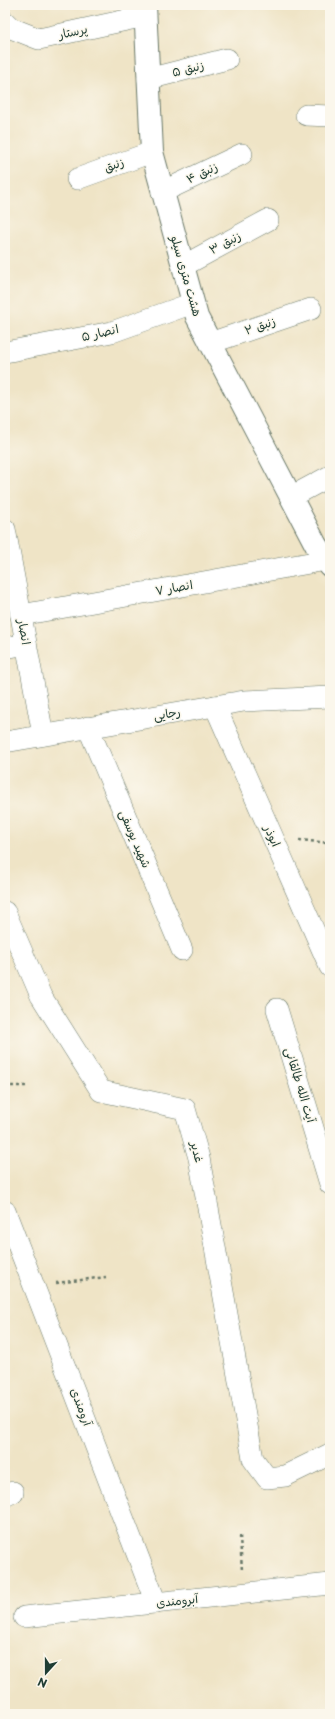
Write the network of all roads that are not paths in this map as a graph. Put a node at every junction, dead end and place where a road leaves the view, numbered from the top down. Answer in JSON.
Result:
{"nodes":[{"id":1,"x":145,"y":11,"type":"edge"},
{"id":2,"x":5,"y":22,"type":"edge"},
{"id":3,"x":227,"y":59,"type":"dead end"},
{"id":4,"x":148,"y":79,"type":"junction"},
{"id":5,"x":306,"y":115,"type":"dead end"},
{"id":6,"x":330,"y":116,"type":"edge"},
{"id":7,"x":152,"y":152,"type":"junction"},
{"id":8,"x":242,"y":154,"type":"dead end"},
{"id":9,"x":77,"y":179,"type":"dead end"},
{"id":10,"x":162,"y":192,"type":"junction"},
{"id":11,"x":268,"y":220,"type":"dead end"},
{"id":12,"x":183,"y":266,"type":"junction"},
{"id":13,"x":193,"y":303,"type":"junction"},
{"id":14,"x":311,"y":309,"type":"dead end"},
{"id":15,"x":210,"y":343,"type":"junction"},
{"id":16,"x":5,"y":352,"type":"edge"},
{"id":17,"x":330,"y":476,"type":"edge"},
{"id":18,"x":291,"y":496,"type":"junction"},
{"id":19,"x":5,"y":528,"type":"edge"},
{"id":20,"x":8,"y":562,"type":"edge"},
{"id":21,"x":328,"y":563,"type":"edge"},
{"id":22,"x":21,"y":616,"type":"junction"},
{"id":23,"x":26,"y":644,"type":"junction"},
{"id":24,"x":5,"y":648,"type":"edge"},
{"id":25,"x":330,"y":697,"type":"edge"},
{"id":26,"x":215,"y":706,"type":"junction"},
{"id":27,"x":88,"y":727,"type":"junction"},
{"id":28,"x":43,"y":735,"type":"junction"},
{"id":29,"x":5,"y":742,"type":"edge"},
{"id":30,"x":5,"y":912,"type":"edge"},
{"id":31,"x":182,"y":950,"type":"dead end"},
{"id":32,"x":330,"y":967,"type":"edge"},
{"id":33,"x":277,"y":1009,"type":"dead end"},
{"id":34,"x":330,"y":1184,"type":"edge"},
{"id":35,"x":5,"y":1211,"type":"edge"},
{"id":36,"x":330,"y":1454,"type":"edge"},
{"id":37,"x":330,"y":1584,"type":"edge"},
{"id":38,"x":156,"y":1603,"type":"junction"},
{"id":39,"x":24,"y":1617,"type":"dead end"}],
"edges":[{"from":1,"to":2,"type":"street","name":"پرستار"},
{"from":1,"to":4,"type":"street","name":"هشت متری سیلو"},
{"from":3,"to":4,"type":"street","name":"زنبق ۵"},
{"from":4,"to":7,"type":"street","name":"هشت متری سیلو"},
{"from":5,"to":6,"type":"street"},
{"from":7,"to":9,"type":"street","name":"زنبق"},
{"from":7,"to":10,"type":"street","name":"هشت متری سیلو"},
{"from":8,"to":10,"type":"street","name":"زنبق ۴"},
{"from":10,"to":12,"type":"street","name":"هشت متری سیلو"},
{"from":11,"to":12,"type":"street","name":"زنبق ۳"},
{"from":12,"to":13,"type":"street","name":"هشت متری سیلو"},
{"from":13,"to":15,"type":"street","name":"هشت متری سیلو"},
{"from":13,"to":16,"type":"street","name":"انصار ۵"},
{"from":14,"to":15,"type":"street","name":"زنبق ۲"},
{"from":15,"to":18,"type":"street","name":"هشت متری سیلو"},
{"from":17,"to":18,"type":"street"},
{"from":18,"to":21,"type":"street","name":"هشت متری سیلو"},
{"from":19,"to":20,"type":"street","name":"انصار"},
{"from":20,"to":22,"type":"street","name":"انصار"},
{"from":21,"to":22,"type":"street","name":"انصار ۷"},
{"from":22,"to":23,"type":"street","name":"انصار"},
{"from":23,"to":24,"type":"street"},
{"from":23,"to":28,"type":"street","name":"انصار"},
{"from":25,"to":26,"type":"street","name":"رجایی"},
{"from":26,"to":27,"type":"street","name":"رجایی"},
{"from":26,"to":32,"type":"street","name":"ابوذر"},
{"from":27,"to":28,"type":"street","name":"رجایی"},
{"from":27,"to":31,"type":"street","name":"شهید یوسفی"},
{"from":28,"to":29,"type":"street","name":"رجایی"},
{"from":30,"to":36,"type":"street","name":"غدیر"},
{"from":33,"to":34,"type":"street","name":"آیت الله طالقانی"},
{"from":35,"to":38,"type":"street","name":"آرومندی"},
{"from":37,"to":38,"type":"street","name":"آبرومندی"},
{"from":38,"to":39,"type":"street","name":"آبرومندی"}]}
